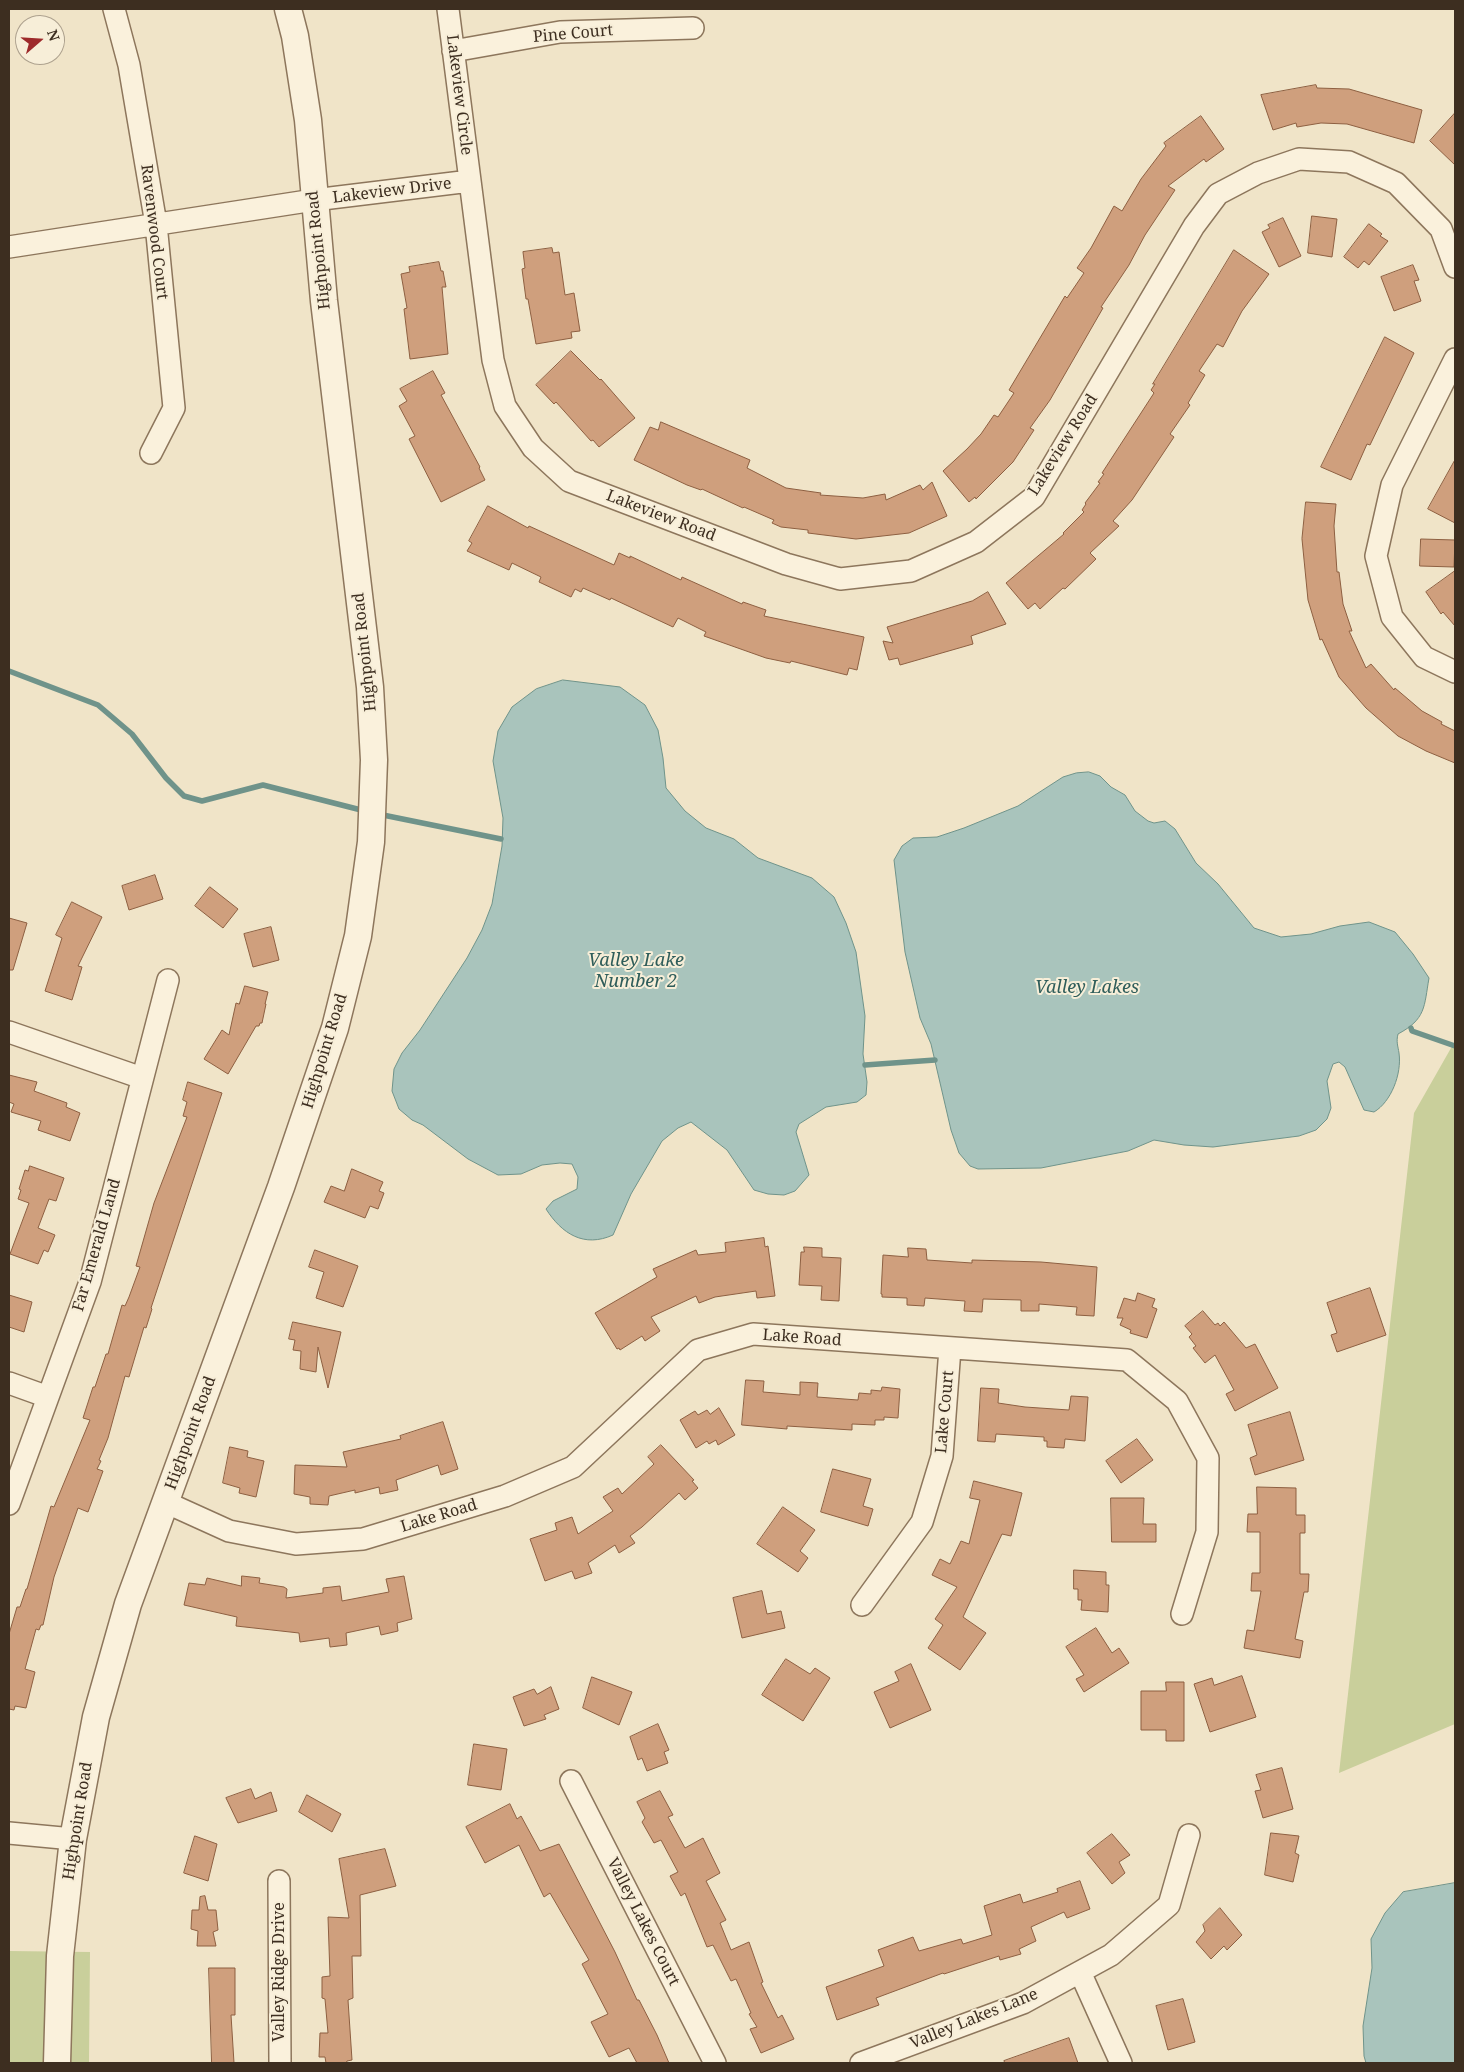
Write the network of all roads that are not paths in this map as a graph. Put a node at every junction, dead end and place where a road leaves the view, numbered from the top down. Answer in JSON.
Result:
{"nodes":[{"id":1,"x":114,"y":9,"type":"edge"},
{"id":2,"x":288,"y":9,"type":"edge"},
{"id":3,"x":448,"y":9,"type":"edge"},
{"id":4,"x":693,"y":28,"type":"dead end"},
{"id":5,"x":453,"y":51,"type":"junction"},
{"id":6,"x":470,"y":181,"type":"junction"},
{"id":7,"x":314,"y":200,"type":"junction"},
{"id":8,"x":156,"y":224,"type":"junction"},
{"id":9,"x":9,"y":246,"type":"edge"},
{"id":10,"x":1455,"y":267,"type":"edge"},
{"id":11,"x":1455,"y":359,"type":"edge"},
{"id":12,"x":151,"y":453,"type":"dead end"},
{"id":13,"x":1455,"y":672,"type":"edge"},
{"id":14,"x":168,"y":980,"type":"dead end"},
{"id":15,"x":9,"y":1032,"type":"edge"},
{"id":16,"x":142,"y":1078,"type":"junction"},
{"id":17,"x":950,"y":1348,"type":"junction"},
{"id":18,"x":9,"y":1383,"type":"edge"},
{"id":19,"x":48,"y":1397,"type":"junction"},
{"id":20,"x":165,"y":1502,"type":"junction"},
{"id":21,"x":9,"y":1504,"type":"edge"},
{"id":22,"x":862,"y":1606,"type":"dead end"},
{"id":23,"x":1182,"y":1614,"type":"dead end"},
{"id":24,"x":571,"y":1781,"type":"dead end"},
{"id":25,"x":9,"y":1833,"type":"edge"},
{"id":26,"x":1190,"y":1835,"type":"dead end"},
{"id":27,"x":73,"y":1839,"type":"junction"},
{"id":28,"x":279,"y":1881,"type":"dead end"},
{"id":29,"x":1080,"y":1972,"type":"junction"},
{"id":30,"x":57,"y":2063,"type":"edge"},
{"id":31,"x":280,"y":2063,"type":"edge"},
{"id":32,"x":715,"y":2063,"type":"edge"},
{"id":33,"x":861,"y":2063,"type":"edge"},
{"id":34,"x":1120,"y":2063,"type":"edge"}],
"edges":[{"from":1,"to":8,"type":"street","name":"Ravenwood Court"},
{"from":2,"to":7,"type":"street","name":"Highpoint Road"},
{"from":3,"to":5,"type":"street","name":"Lakeview Circle"},
{"from":4,"to":5,"type":"street","name":"Pine Court"},
{"from":5,"to":6,"type":"street","name":"Lakeview Circle"},
{"from":6,"to":7,"type":"street","name":"Lakeview Drive"},
{"from":6,"to":10,"type":"street","name":"Lakeview Road"},
{"from":7,"to":8,"type":"street","name":"Lakeview Drive"},
{"from":7,"to":20,"type":"street","name":"Highpoint Road"},
{"from":8,"to":9,"type":"street","name":"Lakeview Drive"},
{"from":8,"to":12,"type":"street","name":"Ravenwood Court"},
{"from":11,"to":13,"type":"street"},
{"from":14,"to":16,"type":"street","name":"Far Emerald Land"},
{"from":15,"to":16,"type":"street"},
{"from":16,"to":19,"type":"street","name":"Far Emerald Land"},
{"from":17,"to":20,"type":"street","name":"Lake Road"},
{"from":17,"to":22,"type":"street","name":"Lake Court"},
{"from":17,"to":23,"type":"street","name":"Lake Road"},
{"from":18,"to":19,"type":"street"},
{"from":19,"to":21,"type":"street","name":"Far Emerald Land"},
{"from":20,"to":27,"type":"street","name":"Highpoint Road"},
{"from":24,"to":32,"type":"street","name":"Valley Lakes Court"},
{"from":25,"to":27,"type":"street"},
{"from":26,"to":29,"type":"street","name":"Valley Lakes Lane"},
{"from":27,"to":30,"type":"street","name":"Highpoint Road"},
{"from":28,"to":31,"type":"street","name":"Valley Ridge Drive"},
{"from":29,"to":33,"type":"street","name":"Valley Lakes Lane"},
{"from":29,"to":34,"type":"street"}]}
